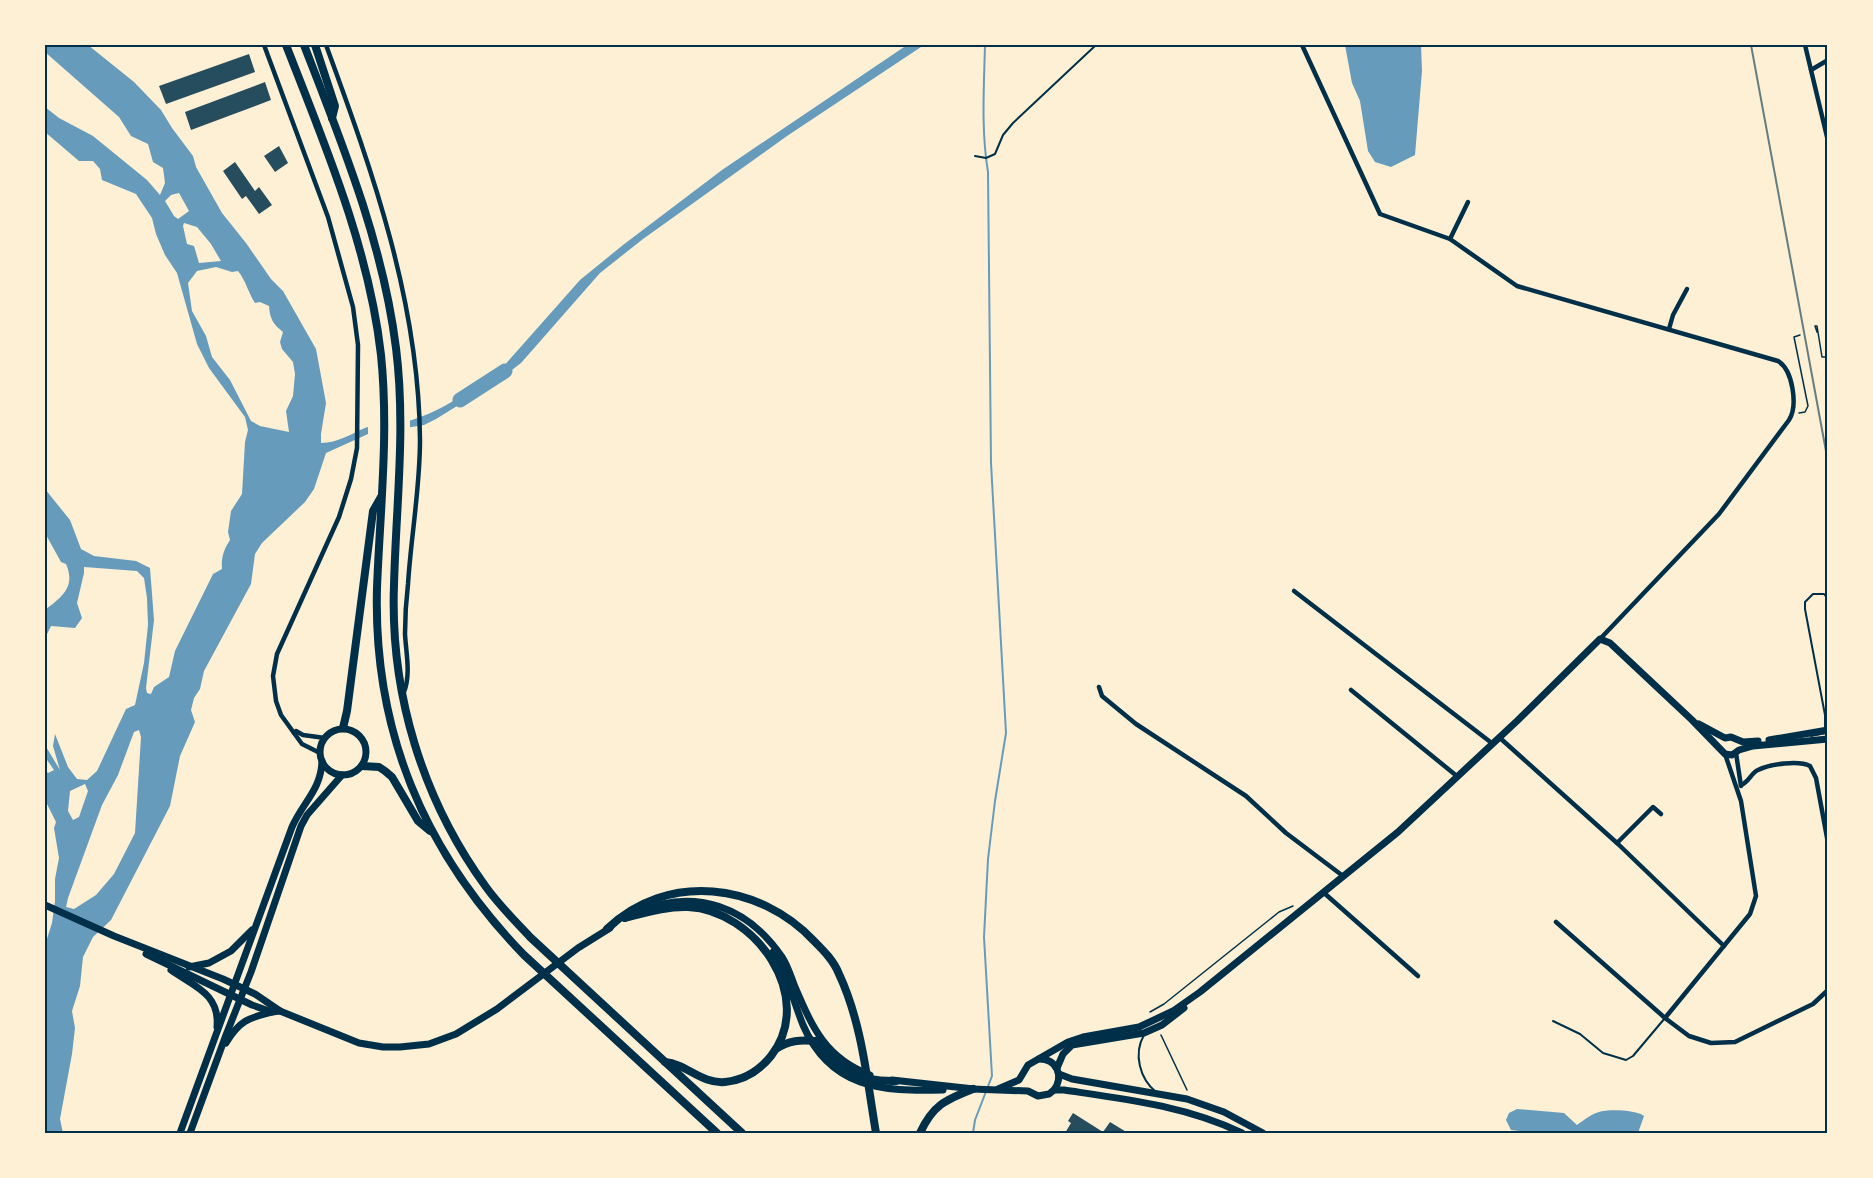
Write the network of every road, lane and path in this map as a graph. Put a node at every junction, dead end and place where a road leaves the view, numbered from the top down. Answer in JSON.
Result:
{"nodes":[{"id":1,"x":264,"y":45,"type":"edge"},
{"id":2,"x":286,"y":45,"type":"edge"},
{"id":3,"x":304,"y":45,"type":"edge"},
{"id":4,"x":315,"y":45,"type":"edge"},
{"id":5,"x":326,"y":45,"type":"edge"},
{"id":6,"x":1096,"y":45,"type":"edge"},
{"id":7,"x":1302,"y":45,"type":"edge"},
{"id":8,"x":1805,"y":45,"type":"edge"},
{"id":9,"x":1828,"y":60,"type":"edge"},
{"id":10,"x":1811,"y":70,"type":"junction"},
{"id":11,"x":332,"y":119,"type":"junction"},
{"id":12,"x":1828,"y":141,"type":"edge"},
{"id":13,"x":975,"y":156,"type":"dead end"},
{"id":14,"x":1468,"y":202,"type":"dead end"},
{"id":15,"x":1450,"y":240,"type":"junction"},
{"id":16,"x":1687,"y":289,"type":"dead end"},
{"id":17,"x":1669,"y":329,"type":"junction"},
{"id":18,"x":1816,"y":332,"type":"dead end"},
{"id":19,"x":1800,"y":335,"type":"dead end"},
{"id":20,"x":1828,"y":357,"type":"edge"},
{"id":21,"x":1794,"y":412,"type":"junction"},
{"id":22,"x":383,"y":493,"type":"junction"},
{"id":23,"x":1294,"y":591,"type":"dead end"},
{"id":24,"x":1828,"y":599,"type":"edge"},
{"id":25,"x":1600,"y":639,"type":"junction"},
{"id":26,"x":1099,"y":687,"type":"dead end"},
{"id":27,"x":1351,"y":690,"type":"dead end"},
{"id":28,"x":402,"y":698,"type":"junction"},
{"id":29,"x":1692,"y":720,"type":"junction"},
{"id":30,"x":342,"y":728,"type":"junction"},
{"id":31,"x":1819,"y":731,"type":"junction"},
{"id":32,"x":1828,"y":731,"type":"edge"},
{"id":33,"x":294,"y":733,"type":"junction"},
{"id":34,"x":325,"y":738,"type":"junction"},
{"id":35,"x":1500,"y":738,"type":"junction"},
{"id":36,"x":1725,"y":738,"type":"junction"},
{"id":37,"x":1828,"y":739,"type":"edge"},
{"id":38,"x":1738,"y":741,"type":"junction"},
{"id":39,"x":1776,"y":743,"type":"junction"},
{"id":40,"x":1493,"y":744,"type":"junction"},
{"id":41,"x":1723,"y":751,"type":"junction"},
{"id":42,"x":1738,"y":751,"type":"junction"},
{"id":43,"x":321,"y":757,"type":"junction"},
{"id":44,"x":362,"y":766,"type":"junction"},
{"id":45,"x":342,"y":775,"type":"junction"},
{"id":46,"x":1458,"y":777,"type":"junction"},
{"id":47,"x":1741,"y":785,"type":"junction"},
{"id":48,"x":1741,"y":801,"type":"junction"},
{"id":49,"x":1661,"y":814,"type":"dead end"},
{"id":50,"x":433,"y":834,"type":"junction"},
{"id":51,"x":1617,"y":843,"type":"junction"},
{"id":52,"x":1828,"y":843,"type":"edge"},
{"id":53,"x":1343,"y":876,"type":"junction"},
{"id":54,"x":1323,"y":892,"type":"junction"},
{"id":55,"x":45,"y":905,"type":"edge"},
{"id":56,"x":1304,"y":908,"type":"junction"},
{"id":57,"x":625,"y":918,"type":"junction"},
{"id":58,"x":1556,"y":922,"type":"dead end"},
{"id":59,"x":256,"y":926,"type":"junction"},
{"id":60,"x":607,"y":929,"type":"junction"},
{"id":61,"x":758,"y":929,"type":"junction"},
{"id":62,"x":114,"y":936,"type":"junction"},
{"id":63,"x":1724,"y":946,"type":"junction"},
{"id":64,"x":157,"y":959,"type":"junction"},
{"id":65,"x":189,"y":967,"type":"junction"},
{"id":66,"x":1418,"y":976,"type":"dead end"},
{"id":67,"x":235,"y":984,"type":"junction"},
{"id":68,"x":245,"y":989,"type":"junction"},
{"id":69,"x":1828,"y":990,"type":"edge"},
{"id":70,"x":1200,"y":992,"type":"junction"},
{"id":71,"x":232,"y":995,"type":"junction"},
{"id":72,"x":240,"y":999,"type":"junction"},
{"id":73,"x":276,"y":1012,"type":"junction"},
{"id":74,"x":1150,"y":1012,"type":"dead end"},
{"id":75,"x":1665,"y":1018,"type":"junction"},
{"id":76,"x":1553,"y":1021,"type":"dead end"},
{"id":77,"x":217,"y":1033,"type":"junction"},
{"id":78,"x":1146,"y":1033,"type":"junction"},
{"id":79,"x":1162,"y":1036,"type":"dead end"},
{"id":80,"x":811,"y":1040,"type":"junction"},
{"id":81,"x":776,"y":1049,"type":"junction"},
{"id":82,"x":1038,"y":1059,"type":"junction"},
{"id":83,"x":216,"y":1061,"type":"junction"},
{"id":84,"x":665,"y":1062,"type":"junction"},
{"id":85,"x":1058,"y":1071,"type":"junction"},
{"id":86,"x":1022,"y":1075,"type":"junction"},
{"id":87,"x":896,"y":1081,"type":"junction"},
{"id":88,"x":974,"y":1089,"type":"junction"},
{"id":89,"x":998,"y":1089,"type":"junction"},
{"id":90,"x":1054,"y":1090,"type":"junction"},
{"id":91,"x":1028,"y":1091,"type":"junction"},
{"id":92,"x":1158,"y":1094,"type":"junction"},
{"id":93,"x":1189,"y":1095,"type":"dead end"},
{"id":94,"x":180,"y":1133,"type":"edge"},
{"id":95,"x":190,"y":1133,"type":"edge"},
{"id":96,"x":717,"y":1133,"type":"edge"},
{"id":97,"x":742,"y":1133,"type":"edge"},
{"id":98,"x":876,"y":1133,"type":"edge"},
{"id":99,"x":920,"y":1133,"type":"edge"},
{"id":100,"x":1242,"y":1133,"type":"edge"},
{"id":101,"x":1263,"y":1133,"type":"edge"}],
"edges":[{"from":1,"to":33,"type":"street"},
{"from":2,"to":22,"type":"highway"},
{"from":3,"to":11,"type":"highway"},
{"from":4,"to":11,"type":"highway"},
{"from":5,"to":28,"type":"street"},
{"from":6,"to":13,"type":"lane"},
{"from":7,"to":15,"type":"street"},
{"from":8,"to":10,"type":"street"},
{"from":9,"to":10,"type":"street"},
{"from":10,"to":12,"type":"street"},
{"from":11,"to":28,"type":"highway"},
{"from":14,"to":15,"type":"street"},
{"from":15,"to":17,"type":"street"},
{"from":16,"to":17,"type":"street"},
{"from":17,"to":21,"type":"street"},
{"from":18,"to":20,"type":"path"},
{"from":19,"to":21,"type":"path"},
{"from":21,"to":25,"type":"street"},
{"from":22,"to":30,"type":"highway"},
{"from":22,"to":50,"type":"highway"},
{"from":23,"to":40,"type":"street"},
{"from":24,"to":31,"type":"lane"},
{"from":25,"to":29,"type":"main road"},
{"from":25,"to":35,"type":"main road"},
{"from":26,"to":53,"type":"street"},
{"from":27,"to":46,"type":"street"},
{"from":28,"to":84,"type":"highway"},
{"from":29,"to":36,"type":"main road"},
{"from":29,"to":41,"type":"main road"},
{"from":30,"to":34,"type":"main road"},
{"from":30,"to":44,"type":"main road"},
{"from":31,"to":32,"type":"main road"},
{"from":31,"to":38,"type":"main road"},
{"from":32,"to":39,"type":"lane"},
{"from":33,"to":34,"type":"street"},
{"from":33,"to":43,"type":"street"},
{"from":34,"to":43,"type":"main road"},
{"from":35,"to":40,"type":"main road"},
{"from":35,"to":51,"type":"street"},
{"from":36,"to":38,"type":"main road"},
{"from":36,"to":41,"type":"main road"},
{"from":37,"to":39,"type":"main road"},
{"from":38,"to":42,"type":"main road"},
{"from":39,"to":42,"type":"main road"},
{"from":40,"to":46,"type":"main road"},
{"from":41,"to":42,"type":"main road"},
{"from":41,"to":48,"type":"street"},
{"from":42,"to":47,"type":"street"},
{"from":43,"to":45,"type":"main road"},
{"from":43,"to":59,"type":"main road"},
{"from":44,"to":45,"type":"main road"},
{"from":44,"to":50,"type":"highway"},
{"from":45,"to":68,"type":"main road"},
{"from":46,"to":53,"type":"main road"},
{"from":47,"to":48,"type":"street"},
{"from":47,"to":52,"type":"street"},
{"from":48,"to":63,"type":"street"},
{"from":49,"to":51,"type":"street"},
{"from":50,"to":96,"type":"highway"},
{"from":51,"to":63,"type":"street"},
{"from":53,"to":54,"type":"main road"},
{"from":54,"to":56,"type":"main road"},
{"from":54,"to":66,"type":"street"},
{"from":55,"to":62,"type":"main road"},
{"from":56,"to":70,"type":"main road"},
{"from":56,"to":74,"type":"path"},
{"from":57,"to":60,"type":"main road"},
{"from":57,"to":61,"type":"main road"},
{"from":57,"to":81,"type":"highway"},
{"from":58,"to":75,"type":"street"},
{"from":59,"to":65,"type":"main road"},
{"from":59,"to":67,"type":"main road"},
{"from":60,"to":73,"type":"main road"},
{"from":60,"to":98,"type":"highway"},
{"from":61,"to":80,"type":"main road"},
{"from":61,"to":87,"type":"main road"},
{"from":62,"to":64,"type":"main road"},
{"from":62,"to":65,"type":"main road"},
{"from":63,"to":75,"type":"street"},
{"from":64,"to":71,"type":"main road"},
{"from":64,"to":77,"type":"main road"},
{"from":65,"to":67,"type":"main road"},
{"from":67,"to":68,"type":"main road"},
{"from":67,"to":71,"type":"main road"},
{"from":68,"to":72,"type":"main road"},
{"from":68,"to":73,"type":"main road"},
{"from":69,"to":75,"type":"street"},
{"from":70,"to":78,"type":"main road"},
{"from":70,"to":82,"type":"main road"},
{"from":71,"to":72,"type":"main road"},
{"from":71,"to":77,"type":"main road"},
{"from":72,"to":73,"type":"main road"},
{"from":72,"to":83,"type":"main road"},
{"from":73,"to":83,"type":"main road"},
{"from":75,"to":76,"type":"lane"},
{"from":77,"to":94,"type":"main road"},
{"from":78,"to":85,"type":"main road"},
{"from":78,"to":92,"type":"lane"},
{"from":79,"to":93,"type":"path"},
{"from":80,"to":81,"type":"highway"},
{"from":80,"to":87,"type":"highway"},
{"from":80,"to":88,"type":"main road"},
{"from":81,"to":84,"type":"highway"},
{"from":82,"to":85,"type":"main road"},
{"from":82,"to":86,"type":"main road"},
{"from":83,"to":95,"type":"main road"},
{"from":84,"to":97,"type":"highway"},
{"from":85,"to":90,"type":"main road"},
{"from":85,"to":92,"type":"main road"},
{"from":86,"to":89,"type":"main road"},
{"from":86,"to":91,"type":"main road"},
{"from":87,"to":88,"type":"main road"},
{"from":88,"to":89,"type":"main road"},
{"from":88,"to":99,"type":"highway"},
{"from":89,"to":91,"type":"main road"},
{"from":90,"to":91,"type":"main road"},
{"from":90,"to":100,"type":"main road"},
{"from":92,"to":101,"type":"main road"}]}
